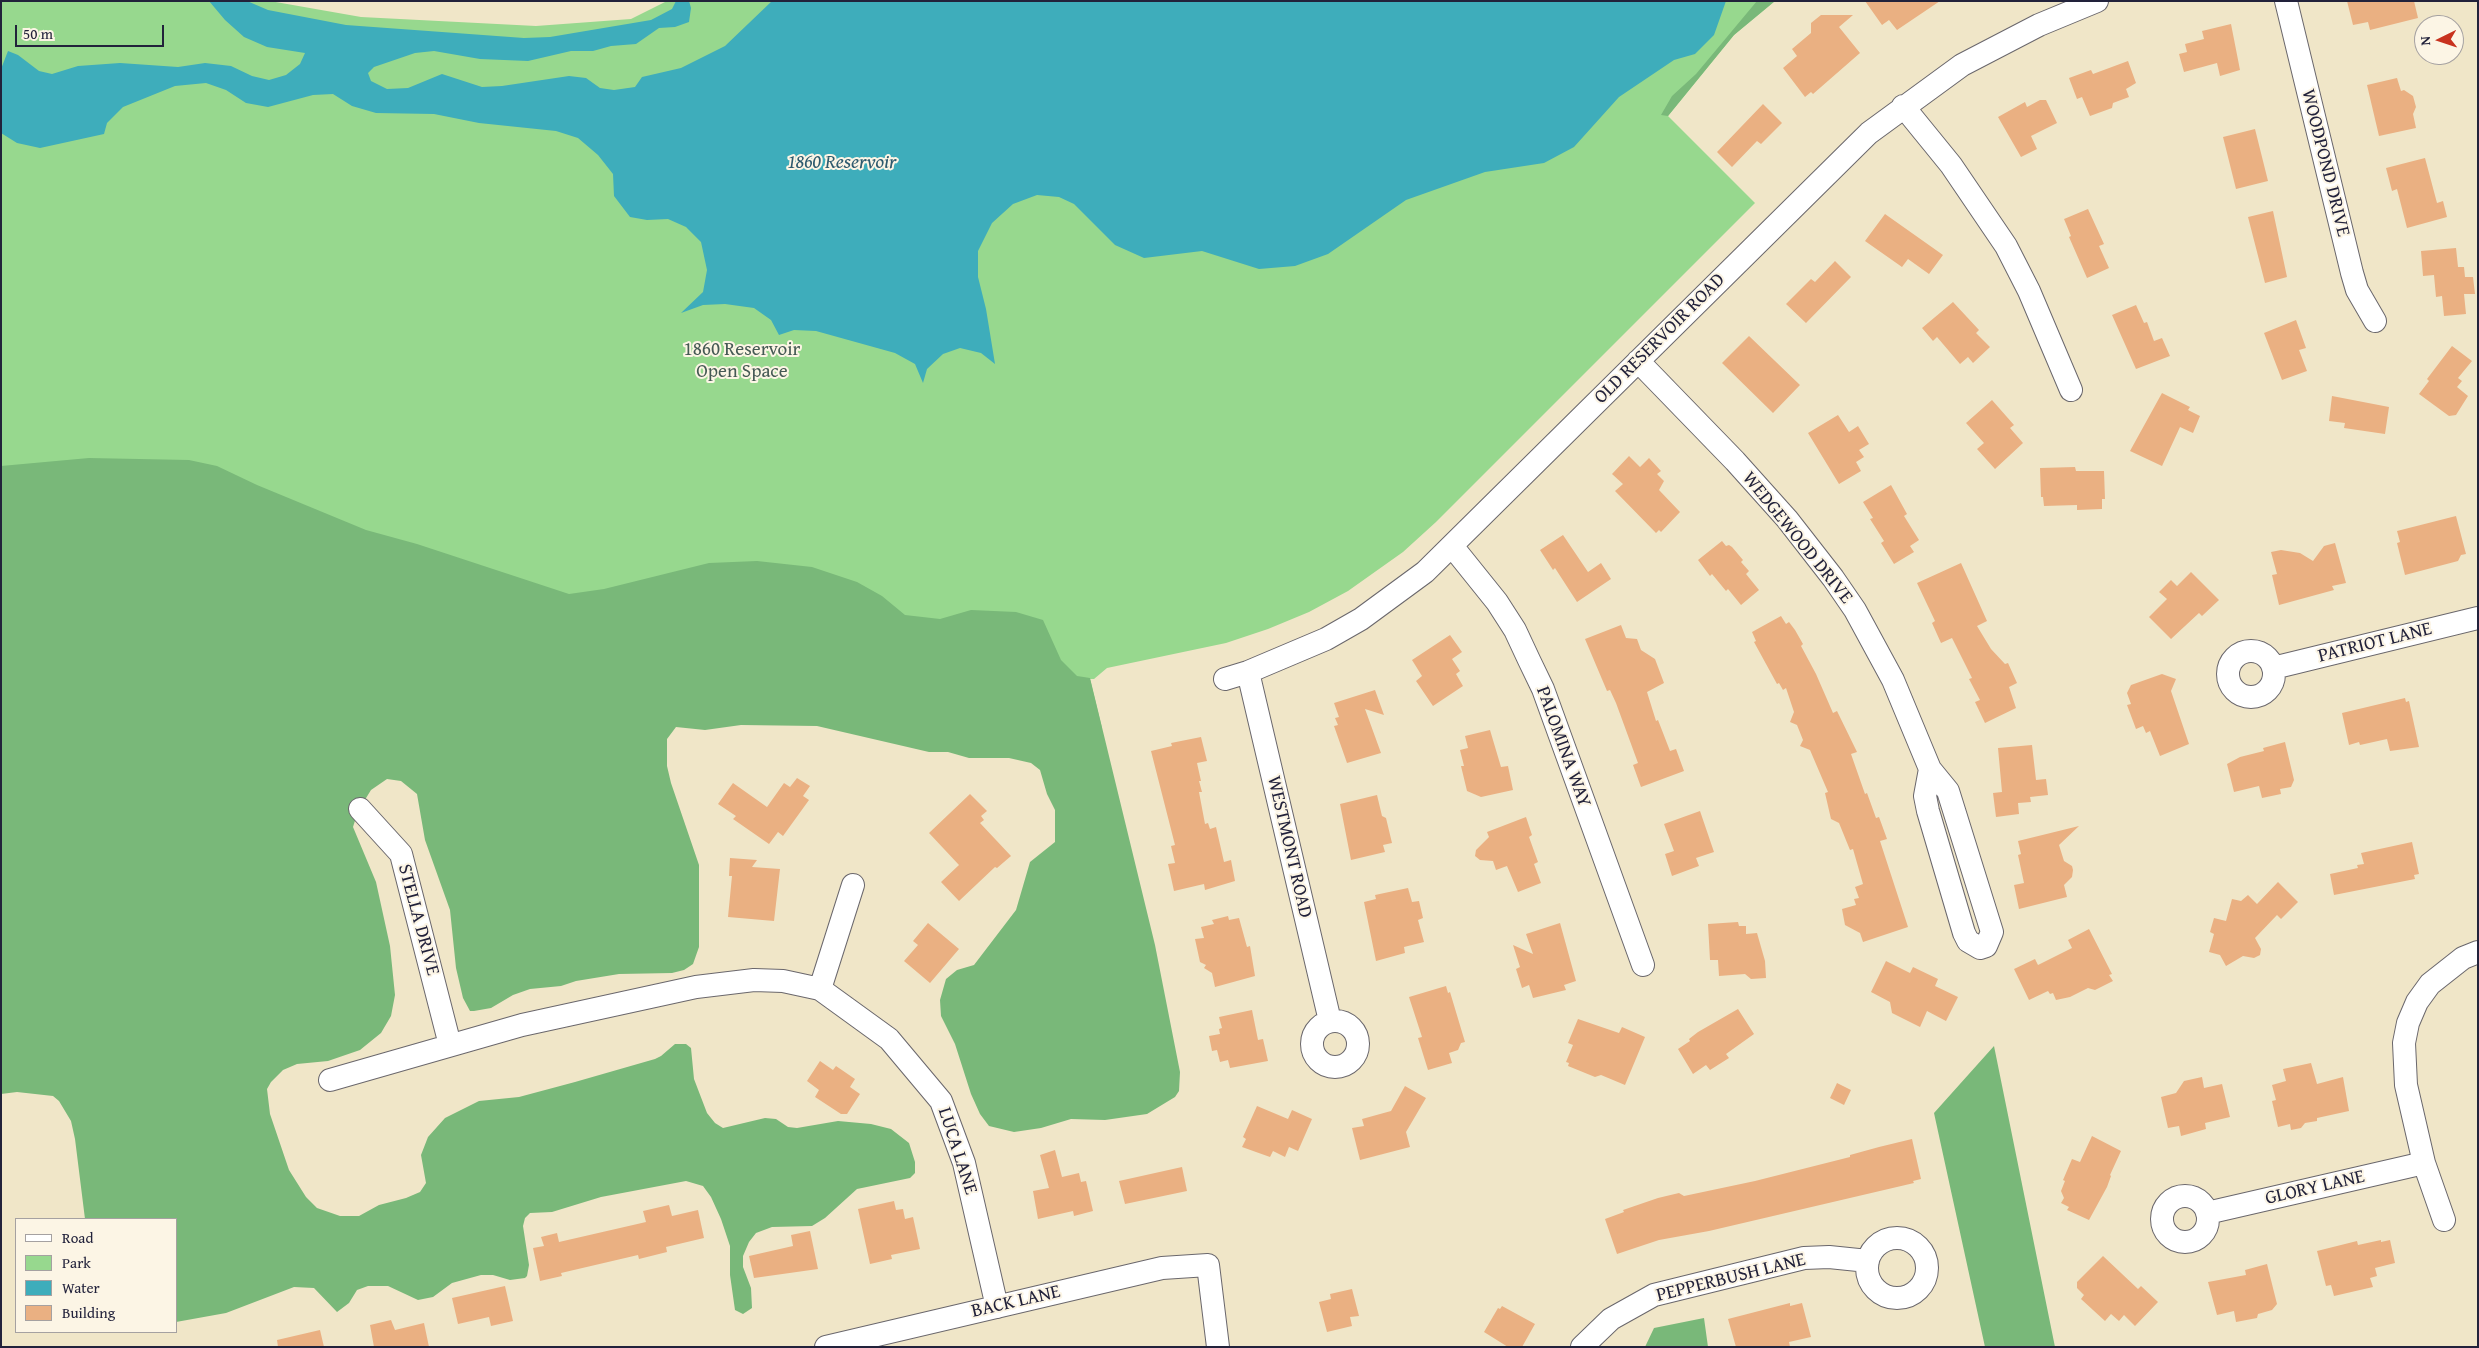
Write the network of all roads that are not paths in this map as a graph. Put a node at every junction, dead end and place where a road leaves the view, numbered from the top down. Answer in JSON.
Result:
{"nodes":[{"id":1,"x":2097,"y":1,"type":"edge"},
{"id":2,"x":2286,"y":1,"type":"edge"},
{"id":3,"x":1904,"y":106,"type":"junction"},
{"id":4,"x":2376,"y":321,"type":"dead end"},
{"id":5,"x":1638,"y":361,"type":"junction"},
{"id":6,"x":2071,"y":390,"type":"dead end"},
{"id":7,"x":1452,"y":546,"type":"junction"},
{"id":8,"x":2478,"y":618,"type":"edge"},
{"id":9,"x":2273,"y":668,"type":"dead end"},
{"id":10,"x":1248,"y":672,"type":"junction"},
{"id":11,"x":1225,"y":679,"type":"dead end"},
{"id":12,"x":1930,"y":769,"type":"junction"},
{"id":13,"x":360,"y":809,"type":"dead end"},
{"id":14,"x":853,"y":884,"type":"dead end"},
{"id":15,"x":2478,"y":952,"type":"edge"},
{"id":16,"x":1643,"y":965,"type":"dead end"},
{"id":17,"x":820,"y":989,"type":"junction"},
{"id":18,"x":1330,"y":1021,"type":"dead end"},
{"id":19,"x":450,"y":1045,"type":"junction"},
{"id":20,"x":330,"y":1080,"type":"dead end"},
{"id":21,"x":2424,"y":1163,"type":"junction"},
{"id":22,"x":2207,"y":1214,"type":"dead end"},
{"id":23,"x":2444,"y":1220,"type":"dead end"},
{"id":24,"x":1868,"y":1261,"type":"dead end"},
{"id":25,"x":997,"y":1307,"type":"junction"},
{"id":26,"x":826,"y":1347,"type":"edge"},
{"id":27,"x":1218,"y":1347,"type":"edge"},
{"id":28,"x":1582,"y":1347,"type":"edge"}],
"edges":[{"from":1,"to":3,"type":"street","name":"OLD RESERVOIR ROAD"},
{"from":2,"to":4,"type":"street","name":"WOODPOND DRIVE"},
{"from":3,"to":5,"type":"street","name":"OLD RESERVOIR ROAD"},
{"from":3,"to":6,"type":"street"},
{"from":5,"to":7,"type":"street","name":"OLD RESERVOIR ROAD"},
{"from":5,"to":12,"type":"street","name":"WEDGEWOOD DRIVE"},
{"from":7,"to":10,"type":"street","name":"OLD RESERVOIR ROAD"},
{"from":7,"to":16,"type":"street","name":"PALOMINA WAY"},
{"from":8,"to":9,"type":"street","name":"PATRIOT LANE"},
{"from":10,"to":11,"type":"street","name":"OLD RESERVOIR ROAD"},
{"from":10,"to":18,"type":"street","name":"WESTMONT ROAD"},
{"from":12,"to":12,"type":"street","name":"WEDGEWOOD DRIVE"},
{"from":13,"to":19,"type":"street","name":"STELLA DRIVE"},
{"from":14,"to":17,"type":"street"},
{"from":15,"to":21,"type":"street"},
{"from":17,"to":19,"type":"street","name":"LUCA LANE"},
{"from":17,"to":25,"type":"street","name":"LUCA LANE"},
{"from":19,"to":20,"type":"street","name":"LUCA LANE"},
{"from":21,"to":22,"type":"street","name":"GLORY LANE"},
{"from":21,"to":23,"type":"street"},
{"from":24,"to":28,"type":"street","name":"PEPPERBUSH LANE"},
{"from":25,"to":26,"type":"street","name":"BACK LANE"},
{"from":25,"to":27,"type":"street","name":"BACK LANE"}]}
